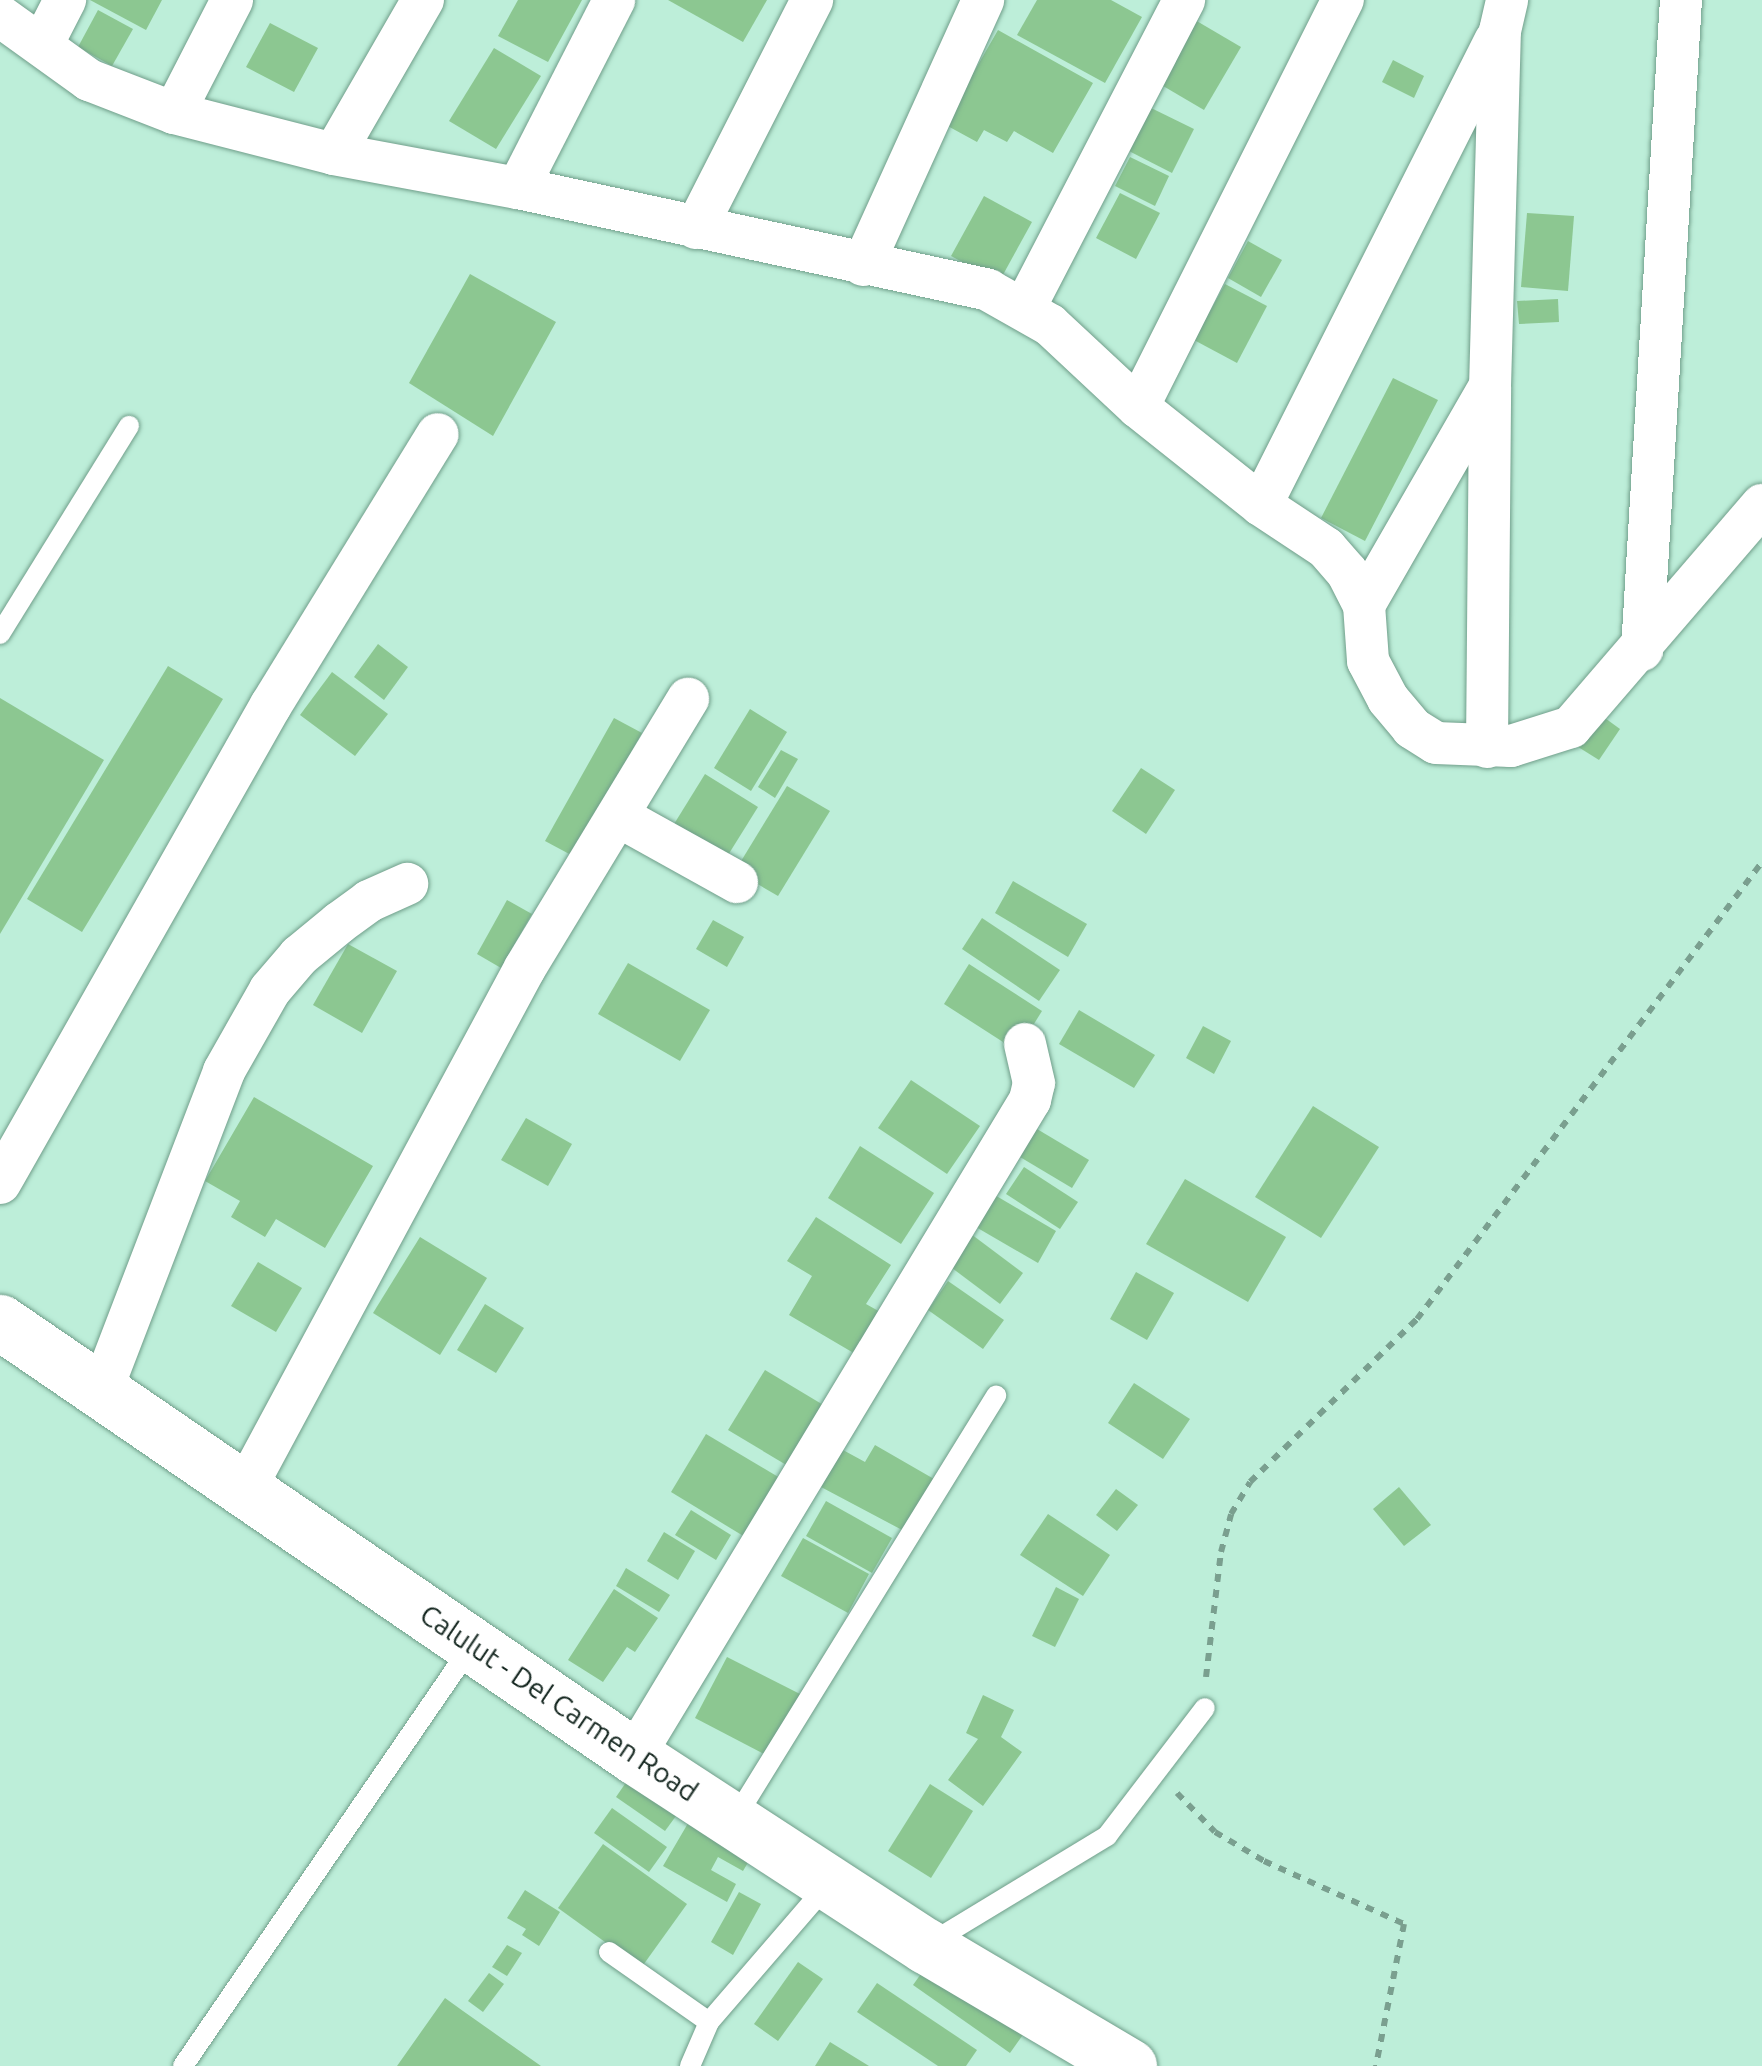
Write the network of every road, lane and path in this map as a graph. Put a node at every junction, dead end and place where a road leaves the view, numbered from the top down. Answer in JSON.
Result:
{"nodes":[{"id":1,"x":65,"y":0,"type":"edge"},
{"id":2,"x":232,"y":0,"type":"edge"},
{"id":3,"x":423,"y":0,"type":"edge"},
{"id":4,"x":614,"y":0,"type":"edge"},
{"id":5,"x":812,"y":0,"type":"edge"},
{"id":6,"x":983,"y":0,"type":"edge"},
{"id":7,"x":1184,"y":0,"type":"edge"},
{"id":8,"x":1343,"y":0,"type":"edge"},
{"id":9,"x":1680,"y":0,"type":"edge"},
{"id":10,"x":0,"y":16,"type":"edge"},
{"id":11,"x":1503,"y":16,"type":"edge"},
{"id":12,"x":42,"y":46,"type":"junction"},
{"id":13,"x":174,"y":113,"type":"junction"},
{"id":14,"x":334,"y":154,"type":"junction"},
{"id":15,"x":518,"y":188,"type":"junction"},
{"id":16,"x":696,"y":228,"type":"junction"},
{"id":17,"x":863,"y":264,"type":"junction"},
{"id":18,"x":1024,"y":309,"type":"junction"},
{"id":19,"x":1490,"y":387,"type":"junction"},
{"id":20,"x":1138,"y":408,"type":"junction"},
{"id":21,"x":129,"y":426,"type":"dead end"},
{"id":22,"x":438,"y":434,"type":"dead end"},
{"id":23,"x":1262,"y":505,"type":"junction"},
{"id":24,"x":1762,"y":505,"type":"edge"},
{"id":25,"x":1364,"y":605,"type":"junction"},
{"id":26,"x":0,"y":634,"type":"edge"},
{"id":27,"x":1642,"y":650,"type":"junction"},
{"id":28,"x":688,"y":699,"type":"dead end"},
{"id":29,"x":1486,"y":747,"type":"junction"},
{"id":30,"x":620,"y":816,"type":"junction"},
{"id":31,"x":1762,"y":862,"type":"edge"},
{"id":32,"x":738,"y":882,"type":"dead end"},
{"id":33,"x":407,"y":884,"type":"dead end"},
{"id":34,"x":1025,"y":1044,"type":"dead end"},
{"id":35,"x":0,"y":1183,"type":"edge"},
{"id":36,"x":0,"y":1322,"type":"edge"},
{"id":37,"x":102,"y":1392,"type":"junction"},
{"id":38,"x":996,"y":1395,"type":"dead end"},
{"id":39,"x":245,"y":1489,"type":"junction"},
{"id":40,"x":473,"y":1644,"type":"junction"},
{"id":41,"x":1205,"y":1708,"type":"joint"},
{"id":42,"x":634,"y":1756,"type":"junction"},
{"id":43,"x":1165,"y":1764,"type":"junction"},
{"id":44,"x":733,"y":1822,"type":"junction"},
{"id":45,"x":829,"y":1882,"type":"junction"},
{"id":46,"x":926,"y":1946,"type":"junction"},
{"id":47,"x":609,"y":1952,"type":"dead end"},
{"id":48,"x":709,"y":2022,"type":"junction"},
{"id":49,"x":183,"y":2066,"type":"edge"},
{"id":50,"x":690,"y":2066,"type":"edge"},
{"id":51,"x":1129,"y":2066,"type":"edge"},
{"id":52,"x":1376,"y":2066,"type":"edge"}],
"edges":[{"from":1,"to":12,"type":"street"},
{"from":2,"to":13,"type":"street"},
{"from":3,"to":14,"type":"street"},
{"from":4,"to":15,"type":"street"},
{"from":5,"to":16,"type":"street"},
{"from":6,"to":17,"type":"street"},
{"from":7,"to":18,"type":"street"},
{"from":8,"to":20,"type":"street"},
{"from":9,"to":27,"type":"street"},
{"from":10,"to":12,"type":"street"},
{"from":11,"to":19,"type":"street"},
{"from":11,"to":23,"type":"street"},
{"from":12,"to":13,"type":"street"},
{"from":13,"to":14,"type":"street"},
{"from":14,"to":15,"type":"street"},
{"from":15,"to":16,"type":"street"},
{"from":16,"to":17,"type":"street"},
{"from":17,"to":18,"type":"street"},
{"from":18,"to":20,"type":"street"},
{"from":19,"to":25,"type":"street"},
{"from":19,"to":29,"type":"street"},
{"from":20,"to":23,"type":"street"},
{"from":21,"to":26,"type":"lane"},
{"from":22,"to":35,"type":"street"},
{"from":23,"to":25,"type":"street"},
{"from":24,"to":27,"type":"street"},
{"from":25,"to":29,"type":"street"},
{"from":27,"to":29,"type":"street"},
{"from":28,"to":30,"type":"street"},
{"from":30,"to":32,"type":"street"},
{"from":30,"to":39,"type":"street"},
{"from":31,"to":41,"type":"path"},
{"from":33,"to":37,"type":"street"},
{"from":34,"to":42,"type":"street"},
{"from":36,"to":37,"type":"main road","name":"Calulut - Del Carmen Road"},
{"from":37,"to":39,"type":"main road","name":"Calulut - Del Carmen Road"},
{"from":38,"to":44,"type":"lane"},
{"from":39,"to":40,"type":"main road","name":"Calulut - Del Carmen Road"},
{"from":40,"to":42,"type":"main road","name":"Calulut - Del Carmen Road"},
{"from":40,"to":49,"type":"lane"},
{"from":41,"to":43,"type":"lane"},
{"from":42,"to":44,"type":"main road","name":"Calulut - Del Carmen Road"},
{"from":43,"to":46,"type":"lane"},
{"from":43,"to":52,"type":"path"},
{"from":44,"to":45,"type":"main road","name":"Calulut - Del Carmen Road"},
{"from":45,"to":46,"type":"main road","name":"Calulut - Del Carmen Road"},
{"from":45,"to":48,"type":"lane"},
{"from":46,"to":51,"type":"main road","name":"Calulut - Del Carmen Road"},
{"from":47,"to":48,"type":"lane"},
{"from":48,"to":50,"type":"lane"}]}
